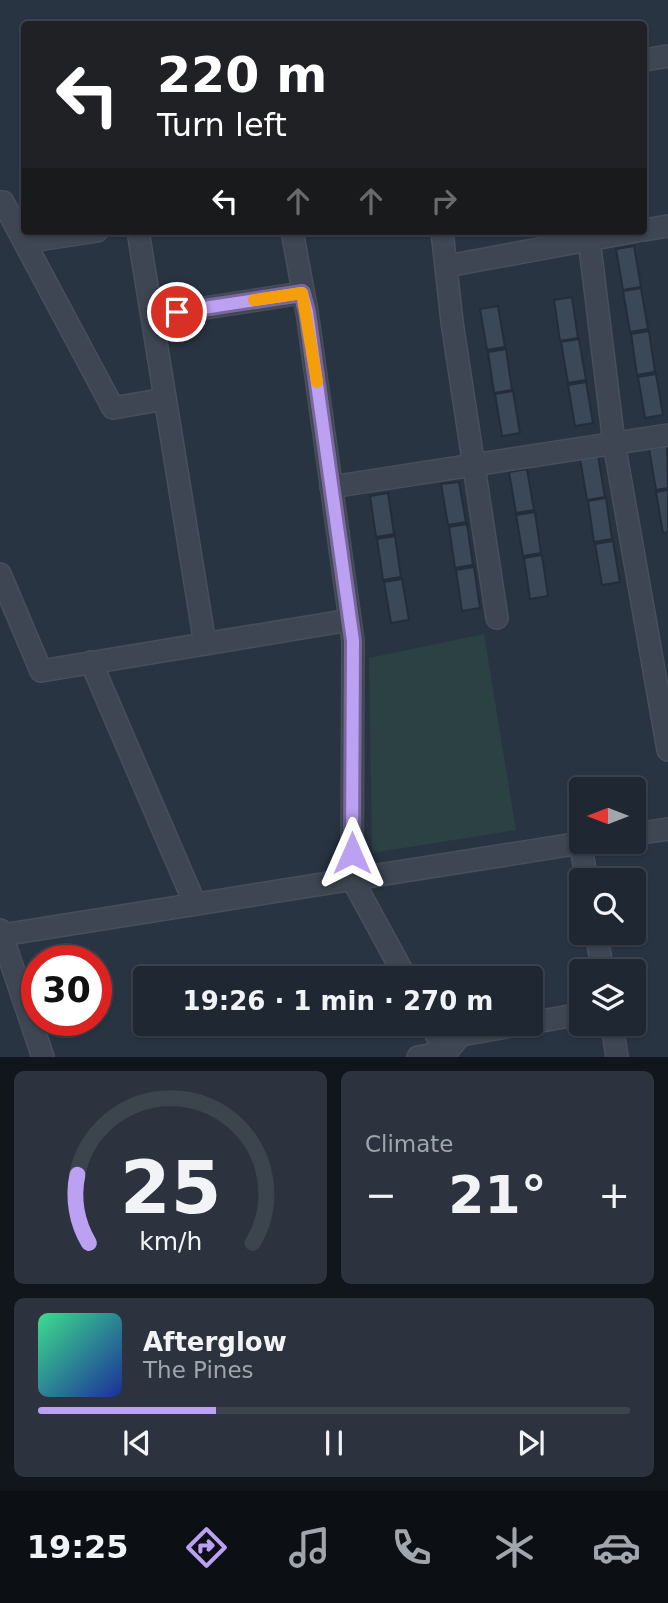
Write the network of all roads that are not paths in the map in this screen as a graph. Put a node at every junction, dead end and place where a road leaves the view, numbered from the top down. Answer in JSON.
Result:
{"nodes":[{"id":1,"x":668,"y":56,"type":"edge"},
{"id":2,"x":647,"y":60,"type":"edge"},
{"id":3,"x":0,"y":202,"type":"edge"},
{"id":4,"x":668,"y":226,"type":"edge"},
{"id":5,"x":647,"y":230,"type":"edge"},
{"id":6,"x":70,"y":235,"type":"edge"},
{"id":7,"x":139,"y":235,"type":"edge"},
{"id":8,"x":293,"y":235,"type":"edge"},
{"id":9,"x":443,"y":235,"type":"edge"},
{"id":10,"x":589,"y":235,"type":"edge"},
{"id":11,"x":24,"y":242,"type":"junction"},
{"id":12,"x":447,"y":266,"type":"junction"},
{"id":13,"x":302,"y":293,"type":"junction"},
{"id":14,"x":152,"y":316,"type":"junction"},
{"id":15,"x":165,"y":400,"type":"junction"},
{"id":16,"x":668,"y":435,"type":"edge"},
{"id":17,"x":614,"y":443,"type":"junction"},
{"id":18,"x":474,"y":465,"type":"junction"},
{"id":19,"x":331,"y":486,"type":"junction"},
{"id":20,"x":0,"y":574,"type":"edge"},
{"id":21,"x":497,"y":618,"type":"dead end"},
{"id":22,"x":350,"y":620,"type":"junction"},
{"id":23,"x":205,"y":644,"type":"junction"},
{"id":24,"x":660,"y":652,"type":"edge"},
{"id":25,"x":91,"y":662,"type":"junction"},
{"id":26,"x":668,"y":750,"type":"edge"},
{"id":27,"x":668,"y":829,"type":"edge"},
{"id":28,"x":646,"y":832,"type":"edge"},
{"id":29,"x":569,"y":844,"type":"edge"},
{"id":30,"x":352,"y":879,"type":"junction"},
{"id":31,"x":195,"y":904,"type":"junction"},
{"id":32,"x":1,"y":932,"type":"edge"},
{"id":33,"x":5,"y":964,"type":"edge"},
{"id":34,"x":399,"y":966,"type":"edge"},
{"id":35,"x":569,"y":1016,"type":"edge"},
{"id":36,"x":543,"y":1021,"type":"edge"},
{"id":37,"x":437,"y":1036,"type":"edge"},
{"id":38,"x":460,"y":1036,"type":"edge"},
{"id":39,"x":614,"y":1036,"type":"edge"},
{"id":40,"x":447,"y":1054,"type":"edge"},
{"id":41,"x":43,"y":1057,"type":"edge"},
{"id":42,"x":418,"y":1057,"type":"edge"},
{"id":43,"x":617,"y":1057,"type":"edge"}],
"edges":[{"from":1,"to":2,"type":"street"},
{"from":3,"to":11,"type":"street"},
{"from":4,"to":5,"type":"street"},
{"from":6,"to":11,"type":"street"},
{"from":7,"to":14,"type":"street"},
{"from":8,"to":13,"type":"street"},
{"from":9,"to":12,"type":"street"},
{"from":10,"to":12,"type":"street"},
{"from":10,"to":17,"type":"street"},
{"from":11,"to":15,"type":"street"},
{"from":12,"to":18,"type":"street"},
{"from":13,"to":14,"type":"street"},
{"from":13,"to":19,"type":"street"},
{"from":14,"to":15,"type":"street"},
{"from":15,"to":23,"type":"street"},
{"from":16,"to":17,"type":"street"},
{"from":17,"to":18,"type":"street"},
{"from":17,"to":24,"type":"street"},
{"from":18,"to":19,"type":"street"},
{"from":18,"to":21,"type":"street"},
{"from":19,"to":22,"type":"street"},
{"from":20,"to":25,"type":"street"},
{"from":22,"to":23,"type":"street"},
{"from":22,"to":30,"type":"street"},
{"from":23,"to":25,"type":"street"},
{"from":24,"to":26,"type":"street"},
{"from":25,"to":31,"type":"street"},
{"from":27,"to":28,"type":"street"},
{"from":29,"to":30,"type":"street"},
{"from":30,"to":31,"type":"street"},
{"from":30,"to":34,"type":"street"},
{"from":31,"to":32,"type":"street"},
{"from":32,"to":33,"type":"street"},
{"from":33,"to":41,"type":"street"},
{"from":35,"to":36,"type":"street"},
{"from":37,"to":40,"type":"street"},
{"from":38,"to":40,"type":"street"},
{"from":39,"to":43,"type":"street"},
{"from":40,"to":42,"type":"street"}]}
